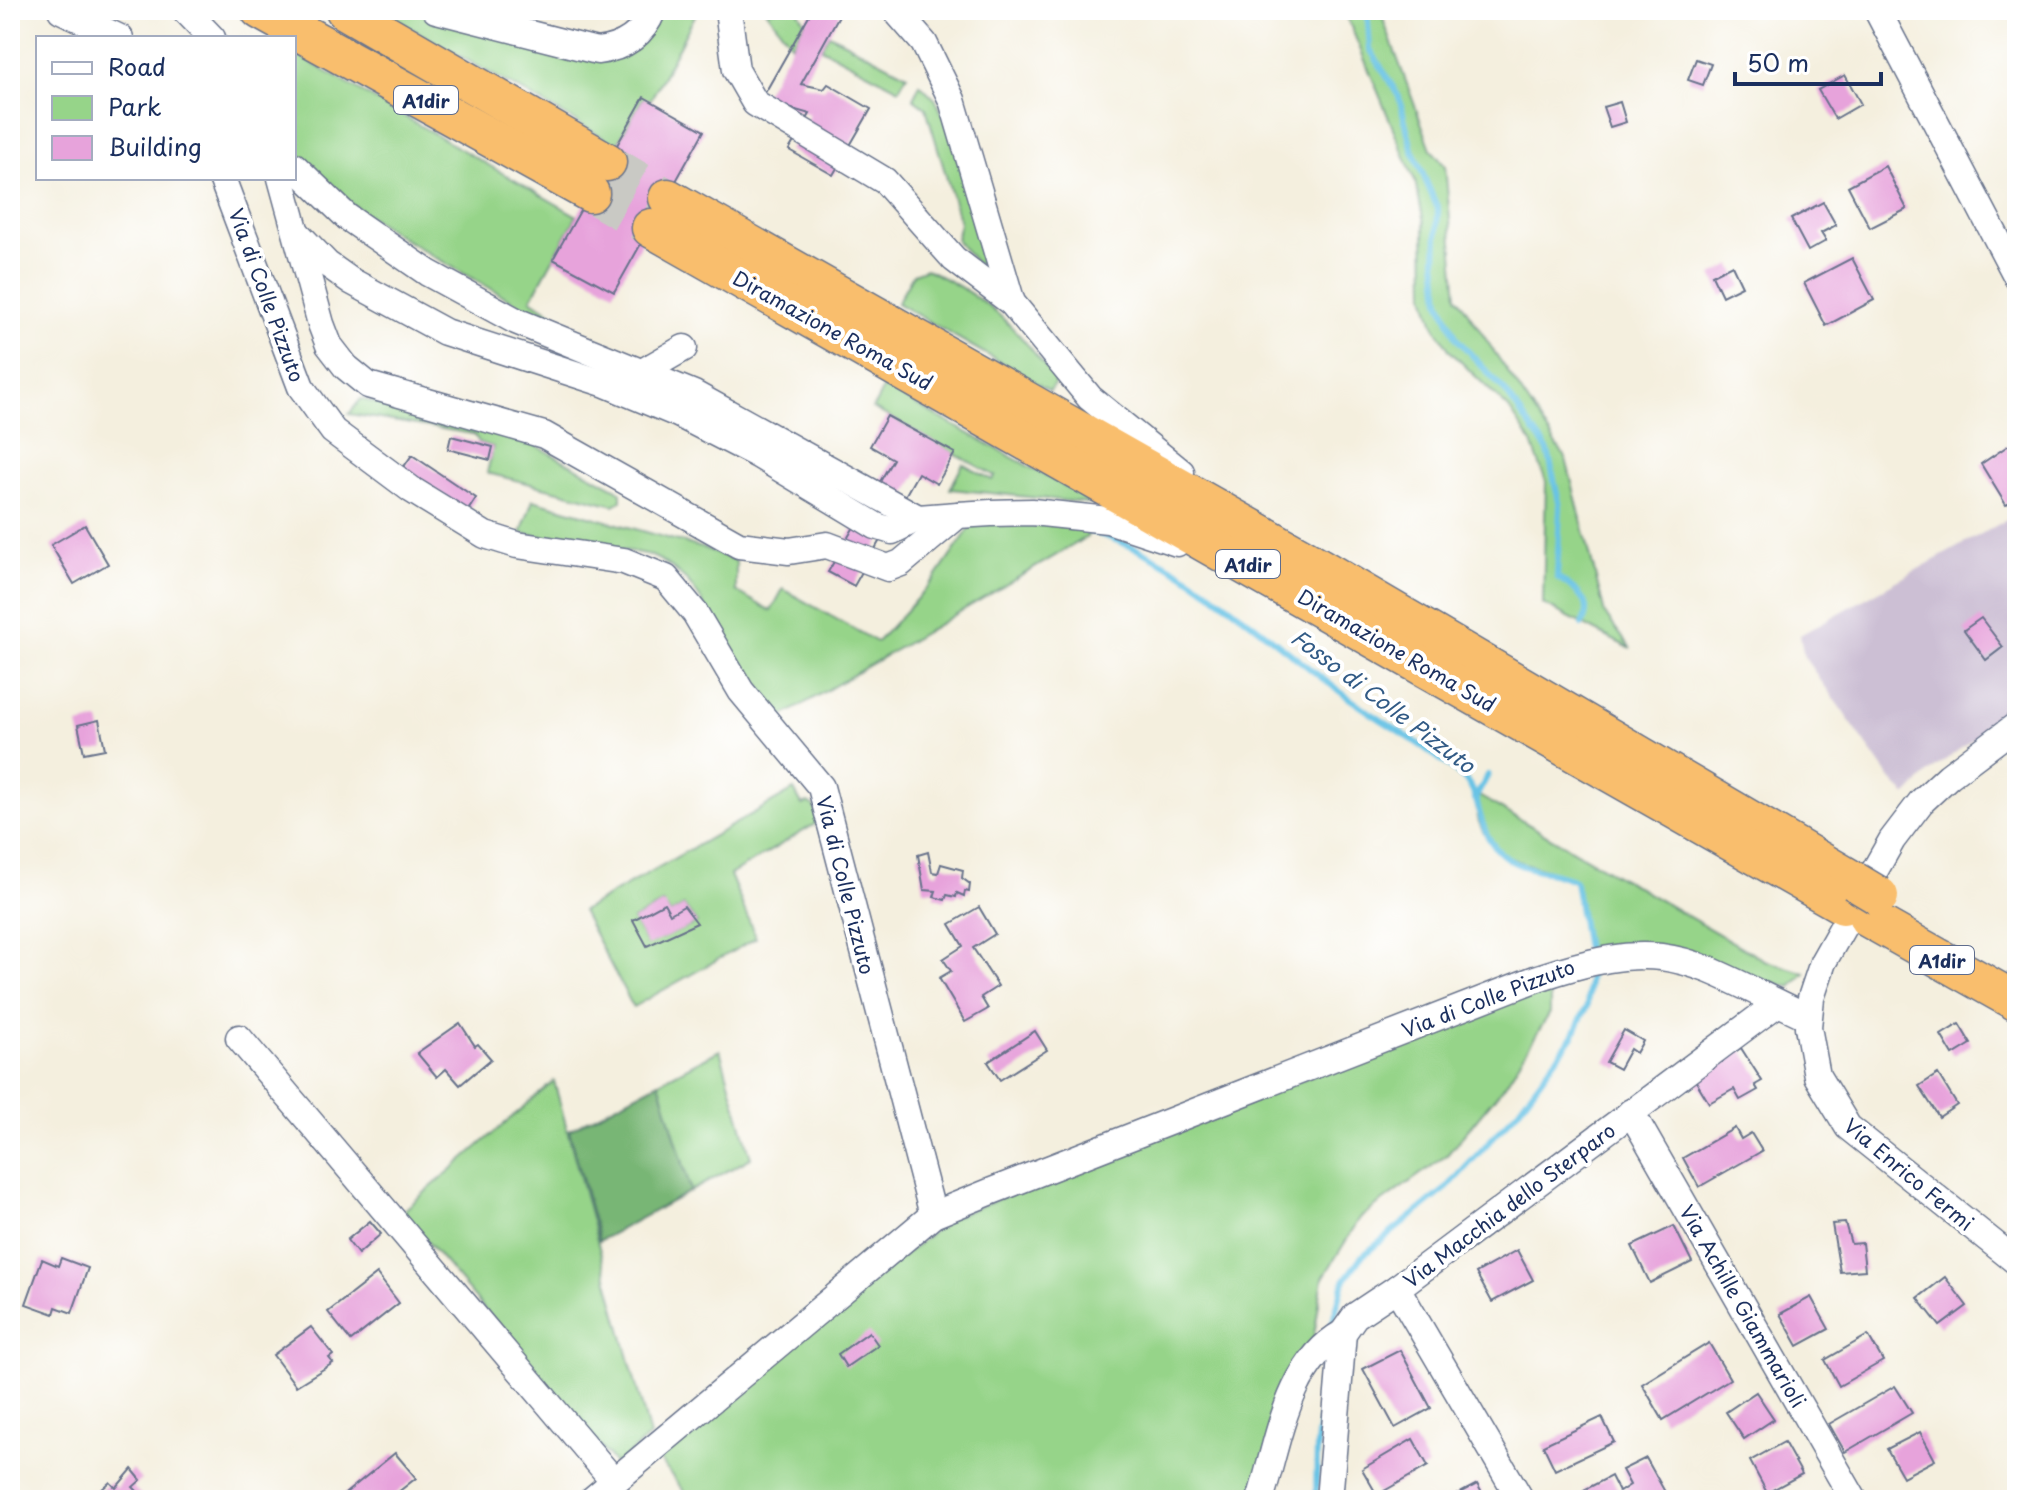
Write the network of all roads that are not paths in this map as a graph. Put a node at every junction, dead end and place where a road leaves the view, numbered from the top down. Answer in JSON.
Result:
{"nodes":[{"id":1,"x":61,"y":10,"type":"edge"},
{"id":2,"x":185,"y":10,"type":"edge"},
{"id":3,"x":260,"y":10,"type":"edge"},
{"id":4,"x":345,"y":10,"type":"edge"},
{"id":5,"x":436,"y":10,"type":"edge"},
{"id":6,"x":653,"y":10,"type":"edge"},
{"id":7,"x":728,"y":10,"type":"edge"},
{"id":8,"x":895,"y":10,"type":"edge"},
{"id":9,"x":1877,"y":10,"type":"edge"},
{"id":10,"x":116,"y":36,"type":"edge"},
{"id":11,"x":210,"y":36,"type":"edge"},
{"id":12,"x":296,"y":168,"type":"edge"},
{"id":13,"x":223,"y":180,"type":"edge"},
{"id":14,"x":282,"y":180,"type":"edge"},
{"id":15,"x":659,"y":213,"type":"tunnel mouth"},
{"id":16,"x":296,"y":231,"type":"junction"},
{"id":17,"x":2017,"y":277,"type":"edge"},
{"id":18,"x":1012,"y":303,"type":"junction"},
{"id":19,"x":684,"y":348,"type":"dead end"},
{"id":20,"x":644,"y":371,"type":"junction"},
{"id":21,"x":958,"y":515,"type":"junction"},
{"id":22,"x":918,"y":518,"type":"junction"},
{"id":23,"x":1297,"y":573,"type":"junction"},
{"id":24,"x":2017,"y":725,"type":"edge"},
{"id":25,"x":1861,"y":900,"type":"junction"},
{"id":26,"x":2017,"y":976,"type":"edge"},
{"id":27,"x":2017,"y":1002,"type":"edge"},
{"id":28,"x":1778,"y":1003,"type":"junction"},
{"id":29,"x":1808,"y":1017,"type":"junction"},
{"id":30,"x":239,"y":1038,"type":"dead end"},
{"id":31,"x":1631,"y":1112,"type":"junction"},
{"id":32,"x":933,"y":1215,"type":"junction"},
{"id":33,"x":2017,"y":1262,"type":"edge"},
{"id":34,"x":1397,"y":1288,"type":"junction"},
{"id":35,"x":1343,"y":1333,"type":"junction"},
{"id":36,"x":614,"y":1481,"type":"junction"},
{"id":37,"x":592,"y":1500,"type":"edge"},
{"id":38,"x":1260,"y":1500,"type":"edge"},
{"id":39,"x":1329,"y":1500,"type":"edge"},
{"id":40,"x":1521,"y":1500,"type":"edge"},
{"id":41,"x":1854,"y":1500,"type":"edge"}],
"edges":[{"from":1,"to":10,"type":"street"},
{"from":2,"to":11,"type":"street"},
{"from":3,"to":4,"type":"highway","number":"A1dir"},
{"from":5,"to":6,"type":"street"},
{"from":7,"to":18,"type":"street"},
{"from":8,"to":18,"type":"street"},
{"from":9,"to":17,"type":"street"},
{"from":12,"to":20,"type":"street"},
{"from":13,"to":32,"type":"street","name":"Via di Colle Pizzuto"},
{"from":14,"to":16,"type":"street"},
{"from":15,"to":23,"type":"highway","name":"Diramazione Roma Sud","number":"A1dir"},
{"from":16,"to":21,"type":"street"},
{"from":16,"to":22,"type":"street"},
{"from":18,"to":23,"type":"street"},
{"from":19,"to":20,"type":"street"},
{"from":20,"to":22,"type":"street"},
{"from":21,"to":22,"type":"street"},
{"from":21,"to":23,"type":"street"},
{"from":23,"to":25,"type":"highway","name":"Diramazione Roma Sud","number":"A1dir"},
{"from":24,"to":29,"type":"street","name":"Via Enrico Fermi"},
{"from":25,"to":26,"type":"highway","name":"Diramazione Roma Sud","number":"A1dir"},
{"from":25,"to":27,"type":"highway","name":"Diramazione Roma Sud","number":"A1dir"},
{"from":28,"to":29,"type":"street","name":"Via di Colle Pizzuto"},
{"from":28,"to":31,"type":"street","name":"Via Macchia dello Sterparo"},
{"from":28,"to":32,"type":"street","name":"Via di Colle Pizzuto"},
{"from":29,"to":33,"type":"street","name":"Via Enrico Fermi"},
{"from":30,"to":36,"type":"street"},
{"from":31,"to":34,"type":"street","name":"Via Macchia dello Sterparo"},
{"from":31,"to":41,"type":"street","name":"Via Achille Giammarioli"},
{"from":32,"to":36,"type":"street","name":"Via di Colle Pizzuto"},
{"from":34,"to":35,"type":"street"},
{"from":34,"to":40,"type":"street","name":"Via Macchia dello Sterparo"},
{"from":35,"to":38,"type":"street"},
{"from":35,"to":39,"type":"street"},
{"from":36,"to":37,"type":"street","name":"Via di Colle Pizzuto"}]}
